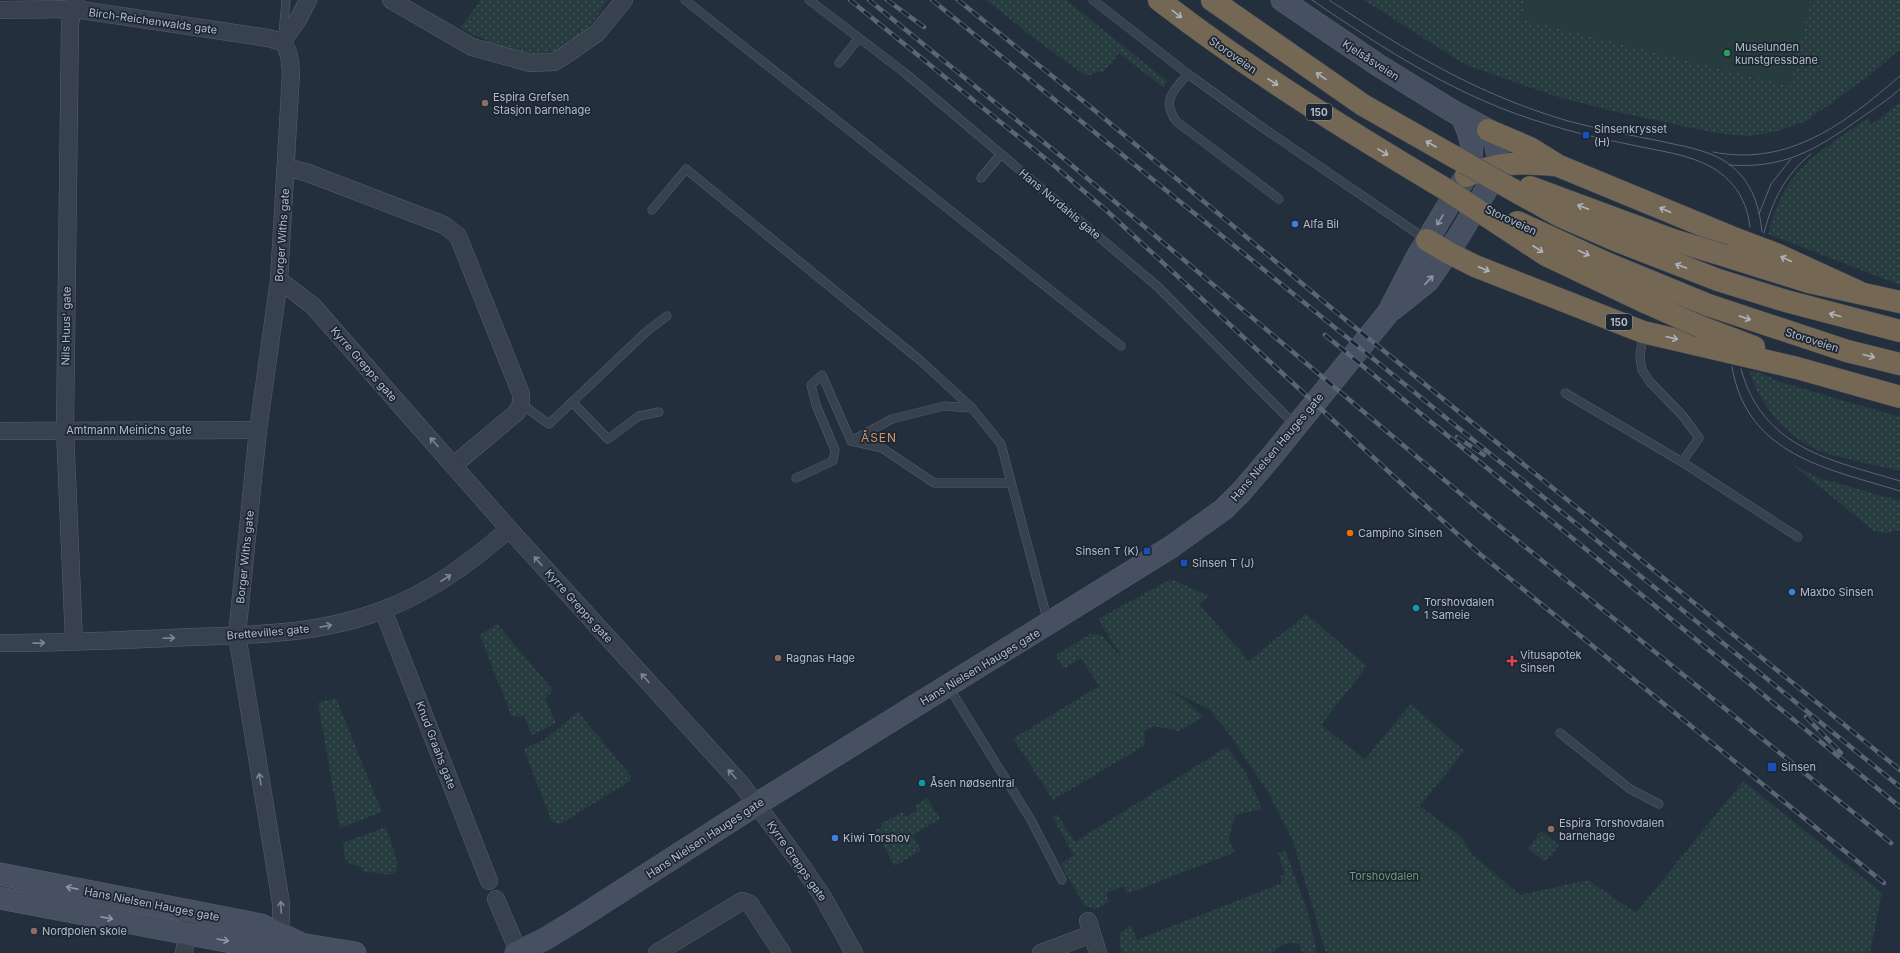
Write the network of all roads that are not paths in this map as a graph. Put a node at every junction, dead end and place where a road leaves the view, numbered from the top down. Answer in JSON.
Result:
{"nodes":[{"id":1,"x":286,"y":0,"type":"edge"},
{"id":2,"x":308,"y":0,"type":"edge"},
{"id":3,"x":391,"y":0,"type":"edge"},
{"id":4,"x":624,"y":0,"type":"edge"},
{"id":5,"x":685,"y":0,"type":"edge"},
{"id":6,"x":809,"y":0,"type":"edge"},
{"id":7,"x":1093,"y":0,"type":"edge"},
{"id":8,"x":1160,"y":0,"type":"edge"},
{"id":9,"x":1282,"y":0,"type":"edge"},
{"id":10,"x":1214,"y":1,"type":"edge"},
{"id":11,"x":75,"y":5,"type":"edge"},
{"id":12,"x":0,"y":10,"type":"edge"},
{"id":13,"x":859,"y":38,"type":"junction"},
{"id":14,"x":282,"y":42,"type":"junction"},
{"id":15,"x":839,"y":63,"type":"dead end"},
{"id":16,"x":1188,"y":74,"type":"junction"},
{"id":17,"x":1462,"y":117,"type":"junction"},
{"id":18,"x":1488,"y":130,"type":"junction"},
{"id":19,"x":1001,"y":154,"type":"junction"},
{"id":20,"x":1497,"y":165,"type":"junction"},
{"id":21,"x":1559,"y":166,"type":"junction"},
{"id":22,"x":286,"y":167,"type":"junction"},
{"id":23,"x":1465,"y":169,"type":"junction"},
{"id":24,"x":981,"y":178,"type":"dead end"},
{"id":25,"x":1447,"y":190,"type":"junction"},
{"id":26,"x":1279,"y":199,"type":"dead end"},
{"id":27,"x":652,"y":210,"type":"dead end"},
{"id":28,"x":1427,"y":240,"type":"junction"},
{"id":29,"x":1449,"y":253,"type":"junction"},
{"id":30,"x":279,"y":280,"type":"junction"},
{"id":31,"x":1859,"y":292,"type":"junction"},
{"id":32,"x":1900,"y":302,"type":"edge"},
{"id":33,"x":1388,"y":313,"type":"junction"},
{"id":34,"x":667,"y":316,"type":"dead end"},
{"id":35,"x":1900,"y":331,"type":"edge"},
{"id":36,"x":1643,"y":332,"type":"junction"},
{"id":37,"x":1121,"y":346,"type":"dead end"},
{"id":38,"x":1900,"y":364,"type":"edge"},
{"id":39,"x":1796,"y":368,"type":"junction"},
{"id":40,"x":1565,"y":393,"type":"dead end"},
{"id":41,"x":1900,"y":397,"type":"edge"},
{"id":42,"x":572,"y":402,"type":"junction"},
{"id":43,"x":520,"y":404,"type":"junction"},
{"id":44,"x":972,"y":408,"type":"junction"},
{"id":45,"x":659,"y":412,"type":"dead end"},
{"id":46,"x":1296,"y":426,"type":"junction"},
{"id":47,"x":65,"y":430,"type":"junction"},
{"id":48,"x":258,"y":430,"type":"junction"},
{"id":49,"x":0,"y":431,"type":"edge"},
{"id":50,"x":851,"y":441,"type":"junction"},
{"id":51,"x":1682,"y":462,"type":"junction"},
{"id":52,"x":454,"y":465,"type":"junction"},
{"id":53,"x":796,"y":478,"type":"dead end"},
{"id":54,"x":1010,"y":484,"type":"junction"},
{"id":55,"x":509,"y":529,"type":"junction"},
{"id":56,"x":1798,"y":537,"type":"dead end"},
{"id":57,"x":383,"y":610,"type":"junction"},
{"id":58,"x":1048,"y":625,"type":"junction"},
{"id":59,"x":237,"y":635,"type":"junction"},
{"id":60,"x":74,"y":642,"type":"junction"},
{"id":61,"x":0,"y":644,"type":"edge"},
{"id":62,"x":948,"y":686,"type":"junction"},
{"id":63,"x":1560,"y":733,"type":"dead end"},
{"id":64,"x":757,"y":804,"type":"junction"},
{"id":65,"x":1658,"y":804,"type":"dead end"},
{"id":66,"x":0,"y":874,"type":"edge"},
{"id":67,"x":1062,"y":880,"type":"dead end"},
{"id":68,"x":489,"y":881,"type":"dead end"},
{"id":69,"x":0,"y":898,"type":"edge"},
{"id":70,"x":496,"y":899,"type":"dead end"},
{"id":71,"x":191,"y":911,"type":"junction"},
{"id":72,"x":277,"y":939,"type":"junction"},
{"id":73,"x":185,"y":943,"type":"edge"},
{"id":74,"x":355,"y":953,"type":"edge"},
{"id":75,"x":518,"y":953,"type":"edge"},
{"id":76,"x":657,"y":953,"type":"edge"},
{"id":77,"x":782,"y":953,"type":"edge"},
{"id":78,"x":854,"y":953,"type":"edge"},
{"id":79,"x":1041,"y":953,"type":"edge"},
{"id":80,"x":1098,"y":953,"type":"edge"}],
"edges":[{"from":1,"to":14,"type":"lane"},
{"from":2,"to":14,"type":"street"},
{"from":3,"to":4,"type":"street"},
{"from":5,"to":37,"type":"lane"},
{"from":6,"to":13,"type":"lane","name":"Hans Nordahls gate"},
{"from":7,"to":16,"type":"lane","number":"150"},
{"from":8,"to":25,"type":"highway","name":"Storoveien","number":"150","one_way":true},
{"from":9,"to":17,"type":"street","name":"Kjelsåsveien"},
{"from":23,"to":10,"type":"highway","one_way":true},
{"from":11,"to":12,"type":"street","name":"Birch-Reichenwalds gate"},
{"from":11,"to":14,"type":"street","name":"Birch-Reichenwalds gate"},
{"from":11,"to":47,"type":"street","name":"Nils Huus' gate"},
{"from":13,"to":15,"type":"lane"},
{"from":13,"to":19,"type":"lane","name":"Hans Nordahls gate"},
{"from":14,"to":22,"type":"street","name":"Borger Withs gate"},
{"from":16,"to":26,"type":"lane"},
{"from":16,"to":28,"type":"lane","number":"150"},
{"from":17,"to":18,"type":"street"},
{"from":17,"to":23,"type":"street","name":"Hans Nielsen Hauges gate"},
{"from":18,"to":20,"type":"street","name":"Hans Nielsen Hauges gate"},
{"from":18,"to":21,"type":"highway"},
{"from":19,"to":24,"type":"lane"},
{"from":19,"to":46,"type":"lane","name":"Hans Nordahls gate"},
{"from":20,"to":21,"type":"highway"},
{"from":20,"to":23,"type":"highway"},
{"from":20,"to":29,"type":"street","name":"Hans Nielsen Hauges gate"},
{"from":31,"to":21,"type":"highway","one_way":true},
{"from":22,"to":30,"type":"street","name":"Borger Withs gate"},
{"from":22,"to":43,"type":"street"},
{"from":23,"to":28,"type":"street","name":"Hans Nielsen Hauges gate","one_way":true},
{"from":31,"to":23,"type":"highway","one_way":true,"bridge":true},
{"from":35,"to":23,"type":"highway","one_way":true,"bridge":true},
{"from":25,"to":38,"type":"highway","name":"Storoveien","number":"150","one_way":true,"bridge":true},
{"from":25,"to":39,"type":"highway","number":"150","one_way":true,"bridge":true},
{"from":27,"to":44,"type":"lane"},
{"from":28,"to":29,"type":"highway","number":"150"},
{"from":28,"to":33,"type":"street","name":"Hans Nielsen Hauges gate"},
{"from":33,"to":29,"type":"street","name":"Hans Nielsen Hauges gate","one_way":true},
{"from":29,"to":36,"type":"highway","number":"150","one_way":true},
{"from":30,"to":48,"type":"street","name":"Borger Withs gate"},
{"from":52,"to":30,"type":"street","name":"Kyrre Grepps gate","one_way":true},
{"from":31,"to":32,"type":"highway"},
{"from":33,"to":46,"type":"street","name":"Hans Nielsen Hauges gate"},
{"from":34,"to":42,"type":"lane"},
{"from":36,"to":39,"type":"highway","number":"150","one_way":true},
{"from":36,"to":51,"type":"lane"},
{"from":39,"to":41,"type":"highway","number":"150"},
{"from":40,"to":51,"type":"lane"},
{"from":42,"to":43,"type":"lane"},
{"from":42,"to":45,"type":"lane"},
{"from":43,"to":52,"type":"street"},
{"from":44,"to":50,"type":"lane"},
{"from":44,"to":54,"type":"lane"},
{"from":46,"to":58,"type":"street","name":"Hans Nielsen Hauges gate"},
{"from":47,"to":48,"type":"street","name":"Amtmann Meinichs gate"},
{"from":47,"to":49,"type":"street","name":"Amtmann Meinichs gate"},
{"from":47,"to":60,"type":"street","name":"Nils Huus' gate"},
{"from":48,"to":59,"type":"street","name":"Borger Withs gate"},
{"from":50,"to":53,"type":"lane"},
{"from":50,"to":54,"type":"lane"},
{"from":51,"to":56,"type":"lane"},
{"from":52,"to":55,"type":"street","name":"Kyrre Grepps gate"},
{"from":54,"to":58,"type":"lane"},
{"from":57,"to":55,"type":"street","name":"Brettevilles gate","one_way":true},
{"from":64,"to":55,"type":"street","name":"Kyrre Grepps gate","one_way":true},
{"from":59,"to":57,"type":"street","name":"Brettevilles gate","one_way":true},
{"from":57,"to":68,"type":"street","name":"Knud Graahs gate"},
{"from":58,"to":62,"type":"street","name":"Hans Nielsen Hauges gate"},
{"from":60,"to":59,"type":"street","name":"Brettevilles gate","one_way":true},
{"from":72,"to":59,"type":"street","name":"Borger Withs gate","one_way":true},
{"from":61,"to":60,"type":"street","name":"Brettevilles gate","one_way":true},
{"from":62,"to":64,"type":"street","name":"Hans Nielsen Hauges gate"},
{"from":62,"to":67,"type":"lane"},
{"from":63,"to":65,"type":"lane"},
{"from":64,"to":75,"type":"street","name":"Hans Nielsen Hauges gate"},
{"from":64,"to":78,"type":"street","name":"Kyrre Grepps gate"},
{"from":71,"to":66,"type":"street","name":"Hans Nielsen Hauges gate","one_way":true},
{"from":69,"to":73,"type":"street","name":"Hans Nielsen Hauges gate","one_way":true},
{"from":70,"to":75,"type":"street"},
{"from":71,"to":72,"type":"street","name":"Hans Nielsen Hauges gate"},
{"from":71,"to":73,"type":"street"},
{"from":73,"to":72,"type":"street","name":"Hans Nielsen Hauges gate","one_way":true},
{"from":72,"to":74,"type":"street","name":"Hans Nielsen Hauges gate"},
{"from":76,"to":77,"type":"street"},
{"from":79,"to":80,"type":"street"}]}
